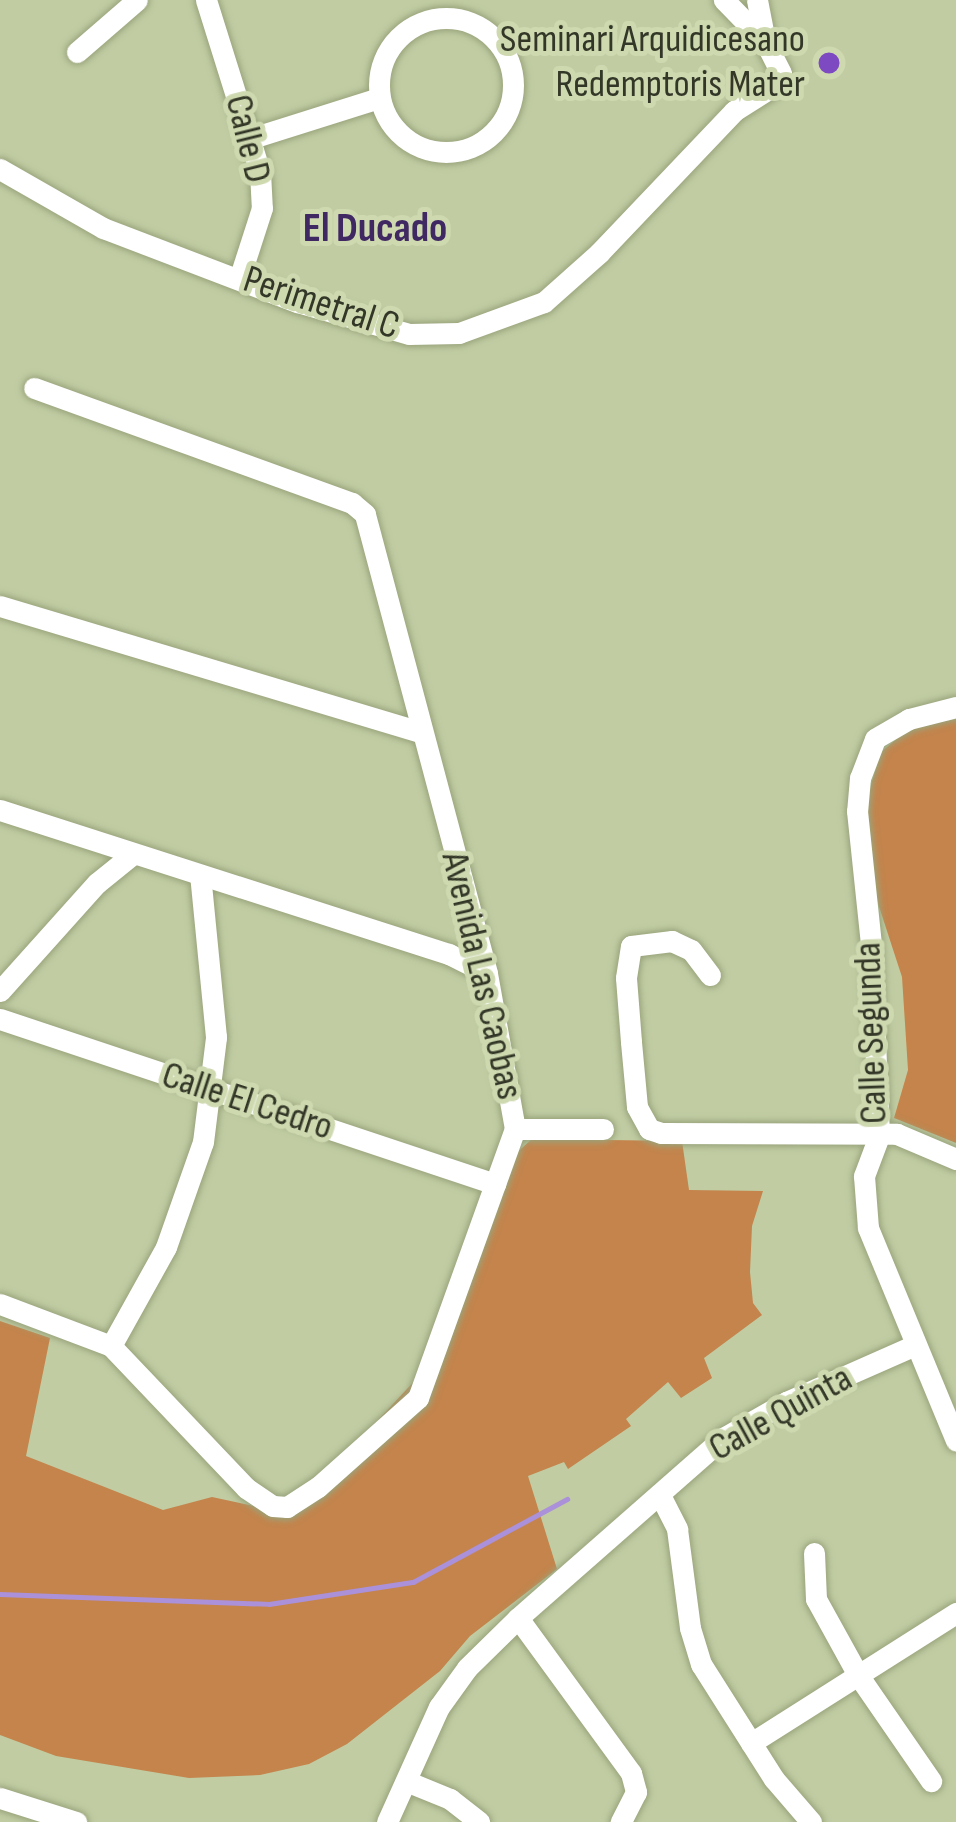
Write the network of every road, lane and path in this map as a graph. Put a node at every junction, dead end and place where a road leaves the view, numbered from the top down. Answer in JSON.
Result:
{"nodes":[{"id":1,"x":137,"y":0,"type":"edge"},
{"id":2,"x":206,"y":0,"type":"edge"},
{"id":3,"x":724,"y":0,"type":"edge"},
{"id":4,"x":757,"y":0,"type":"edge"},
{"id":5,"x":765,"y":42,"type":"junction"},
{"id":6,"x":77,"y":52,"type":"dead end"},
{"id":7,"x":380,"y":98,"type":"junction"},
{"id":8,"x":252,"y":138,"type":"junction"},
{"id":9,"x":0,"y":169,"type":"edge"},
{"id":10,"x":239,"y":278,"type":"junction"},
{"id":11,"x":34,"y":388,"type":"dead end"},
{"id":12,"x":0,"y":606,"type":"edge"},
{"id":13,"x":956,"y":706,"type":"edge"},
{"id":14,"x":421,"y":732,"type":"junction"},
{"id":15,"x":0,"y":810,"type":"edge"},
{"id":16,"x":133,"y":854,"type":"junction"},
{"id":17,"x":200,"y":875,"type":"junction"},
{"id":18,"x":475,"y":928,"type":"junction"},
{"id":19,"x":449,"y":953,"type":"junction"},
{"id":20,"x":488,"y":973,"type":"junction"},
{"id":21,"x":710,"y":975,"type":"dead end"},
{"id":22,"x":0,"y":991,"type":"edge"},
{"id":23,"x":0,"y":1019,"type":"edge"},
{"id":24,"x":212,"y":1090,"type":"junction"},
{"id":25,"x":515,"y":1129,"type":"junction"},
{"id":26,"x":603,"y":1129,"type":"dead end"},
{"id":27,"x":880,"y":1136,"type":"junction"},
{"id":28,"x":956,"y":1159,"type":"edge"},
{"id":29,"x":495,"y":1184,"type":"junction"},
{"id":30,"x":0,"y":1304,"type":"edge"},
{"id":31,"x":110,"y":1346,"type":"junction"},
{"id":32,"x":913,"y":1346,"type":"junction"},
{"id":33,"x":956,"y":1440,"type":"edge"},
{"id":34,"x":661,"y":1498,"type":"junction"},
{"id":35,"x":814,"y":1553,"type":"dead end"},
{"id":36,"x":956,"y":1612,"type":"edge"},
{"id":37,"x":518,"y":1618,"type":"junction"},
{"id":38,"x":858,"y":1675,"type":"junction"},
{"id":39,"x":752,"y":1743,"type":"junction"},
{"id":40,"x":406,"y":1781,"type":"junction"},
{"id":41,"x":931,"y":1781,"type":"dead end"},
{"id":42,"x":0,"y":1798,"type":"edge"},
{"id":43,"x":76,"y":1822,"type":"edge"},
{"id":44,"x":387,"y":1822,"type":"edge"},
{"id":45,"x":478,"y":1822,"type":"edge"},
{"id":46,"x":622,"y":1822,"type":"edge"},
{"id":47,"x":812,"y":1822,"type":"edge"}],
"edges":[{"from":1,"to":6,"type":"street"},
{"from":2,"to":8,"type":"street","name":"Calle D"},
{"from":3,"to":5,"type":"street"},
{"from":4,"to":5,"type":"street"},
{"from":5,"to":10,"type":"street","name":"Perimetral C"},
{"from":7,"to":7,"type":"street"},
{"from":7,"to":8,"type":"street"},
{"from":8,"to":10,"type":"street","name":"Calle D"},
{"from":9,"to":10,"type":"street","name":"Perimetral C"},
{"from":11,"to":14,"type":"street","name":"Avenida Las Caobas"},
{"from":12,"to":14,"type":"street"},
{"from":13,"to":27,"type":"street","name":"Calle Segunda"},
{"from":14,"to":18,"type":"street","name":"Avenida Las Caobas"},
{"from":15,"to":16,"type":"street"},
{"from":16,"to":17,"type":"street"},
{"from":16,"to":22,"type":"street"},
{"from":17,"to":19,"type":"street"},
{"from":17,"to":24,"type":"street"},
{"from":18,"to":19,"type":"street"},
{"from":18,"to":20,"type":"street","name":"Avenida Las Caobas"},
{"from":19,"to":20,"type":"street"},
{"from":20,"to":25,"type":"street","name":"Avenida Las Caobas"},
{"from":21,"to":27,"type":"street"},
{"from":23,"to":24,"type":"street","name":"Calle El Cedro"},
{"from":24,"to":29,"type":"street","name":"Calle El Cedro"},
{"from":24,"to":31,"type":"street"},
{"from":25,"to":26,"type":"street"},
{"from":25,"to":29,"type":"street","name":"Avenida Las Caobas"},
{"from":27,"to":28,"type":"street"},
{"from":27,"to":32,"type":"street","name":"Calle Segunda"},
{"from":29,"to":31,"type":"street","name":"Avenida Las Caobas"},
{"from":30,"to":31,"type":"street","name":"Avenida Las Caobas"},
{"from":32,"to":33,"type":"street","name":"Calle Segunda"},
{"from":32,"to":34,"type":"street","name":"Calle Quinta"},
{"from":34,"to":37,"type":"street","name":"Calle Quinta"},
{"from":34,"to":39,"type":"street"},
{"from":35,"to":38,"type":"street"},
{"from":36,"to":38,"type":"street"},
{"from":37,"to":40,"type":"street","name":"Calle Quinta"},
{"from":37,"to":46,"type":"street"},
{"from":38,"to":39,"type":"street"},
{"from":38,"to":41,"type":"street"},
{"from":39,"to":47,"type":"street"},
{"from":40,"to":44,"type":"street","name":"Calle Quinta"},
{"from":40,"to":45,"type":"street"},
{"from":42,"to":43,"type":"street"}]}
